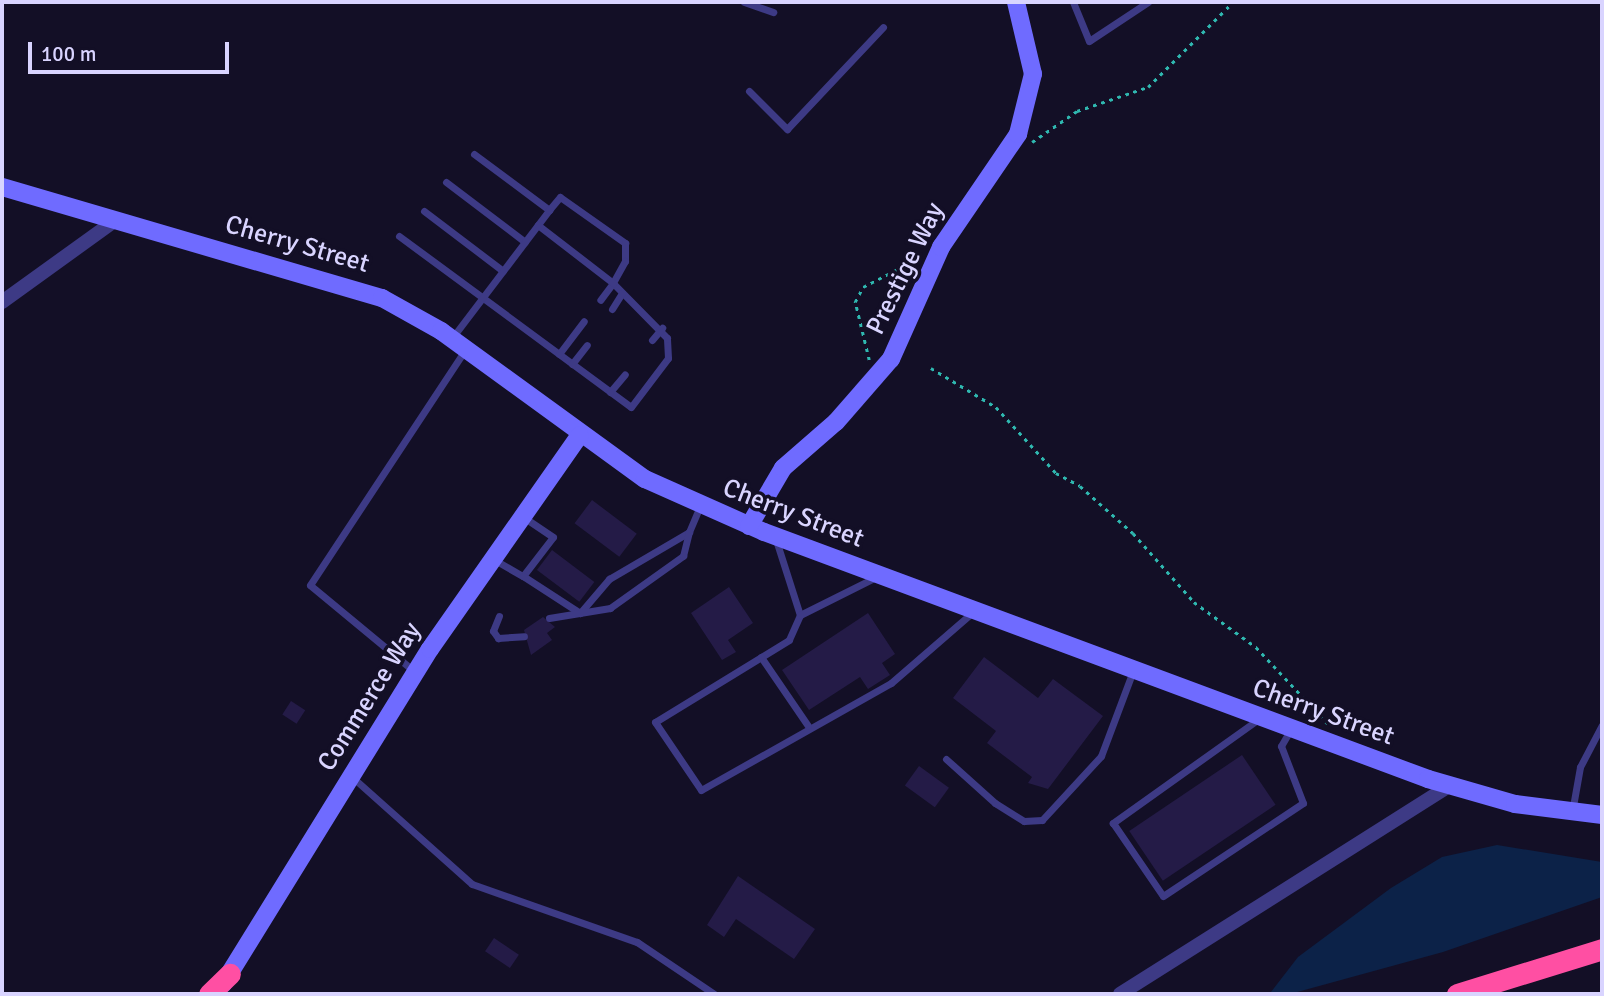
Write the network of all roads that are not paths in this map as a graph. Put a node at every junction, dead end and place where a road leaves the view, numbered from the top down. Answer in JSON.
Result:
{"nodes":[{"id":1,"x":744,"y":2,"type":"edge"},
{"id":2,"x":1016,"y":2,"type":"edge"},
{"id":3,"x":1073,"y":2,"type":"edge"},
{"id":4,"x":1148,"y":2,"type":"edge"},
{"id":5,"x":773,"y":12,"type":"dead end"},
{"id":6,"x":883,"y":27,"type":"dead end"},
{"id":7,"x":749,"y":91,"type":"dead end"},
{"id":8,"x":474,"y":154,"type":"dead end"},
{"id":9,"x":446,"y":182,"type":"dead end"},
{"id":10,"x":2,"y":187,"type":"edge"},
{"id":11,"x":550,"y":210,"type":"junction"},
{"id":12,"x":424,"y":211,"type":"dead end"},
{"id":13,"x":113,"y":222,"type":"junction"},
{"id":14,"x":538,"y":225,"type":"junction"},
{"id":15,"x":399,"y":236,"type":"dead end"},
{"id":16,"x":525,"y":242,"type":"junction"},
{"id":17,"x":503,"y":271,"type":"junction"},
{"id":18,"x":613,"y":283,"type":"junction"},
{"id":19,"x":622,"y":293,"type":"junction"},
{"id":20,"x":482,"y":299,"type":"junction"},
{"id":21,"x":600,"y":300,"type":"dead end"},
{"id":22,"x":2,"y":302,"type":"edge"},
{"id":23,"x":612,"y":309,"type":"dead end"},
{"id":24,"x":584,"y":321,"type":"dead end"},
{"id":25,"x":662,"y":328,"type":"junction"},
{"id":26,"x":652,"y":340,"type":"dead end"},
{"id":27,"x":458,"y":344,"type":"junction"},
{"id":28,"x":587,"y":345,"type":"dead end"},
{"id":29,"x":559,"y":354,"type":"junction"},
{"id":30,"x":572,"y":364,"type":"junction"},
{"id":31,"x":625,"y":374,"type":"dead end"},
{"id":32,"x":611,"y":392,"type":"junction"},
{"id":33,"x":580,"y":435,"type":"junction"},
{"id":34,"x":701,"y":506,"type":"junction"},
{"id":35,"x":523,"y":516,"type":"junction"},
{"id":36,"x":749,"y":526,"type":"junction"},
{"id":37,"x":688,"y":532,"type":"junction"},
{"id":38,"x":775,"y":536,"type":"junction"},
{"id":39,"x":492,"y":559,"type":"junction"},
{"id":40,"x":880,"y":575,"type":"junction"},
{"id":41,"x":523,"y":576,"type":"junction"},
{"id":42,"x":975,"y":610,"type":"junction"},
{"id":43,"x":580,"y":613,"type":"junction"},
{"id":44,"x":800,"y":615,"type":"junction"},
{"id":45,"x":499,"y":616,"type":"dead end"},
{"id":46,"x":549,"y":618,"type":"dead end"},
{"id":47,"x":524,"y":636,"type":"dead end"},
{"id":48,"x":761,"y":657,"type":"junction"},
{"id":49,"x":1133,"y":670,"type":"junction"},
{"id":50,"x":416,"y":673,"type":"junction"},
{"id":51,"x":1260,"y":717,"type":"junction"},
{"id":52,"x":1602,"y":724,"type":"edge"},
{"id":53,"x":808,"y":726,"type":"junction"},
{"id":54,"x":1291,"y":729,"type":"junction"},
{"id":55,"x":946,"y":759,"type":"dead end"},
{"id":56,"x":351,"y":776,"type":"junction"},
{"id":57,"x":1449,"y":786,"type":"junction"},
{"id":58,"x":1572,"y":813,"type":"junction"},
{"id":59,"x":1602,"y":815,"type":"edge"},
{"id":60,"x":1602,"y":949,"type":"edge"},
{"id":61,"x":230,"y":974,"type":"junction"},
{"id":62,"x":209,"y":994,"type":"edge"},
{"id":63,"x":217,"y":994,"type":"edge"},
{"id":64,"x":714,"y":994,"type":"edge"},
{"id":65,"x":1120,"y":994,"type":"edge"},
{"id":66,"x":1457,"y":994,"type":"edge"}],
"edges":[{"from":1,"to":5,"type":"lane"},
{"from":2,"to":36,"type":"main road","name":"Prestige Way"},
{"from":3,"to":4,"type":"lane"},
{"from":6,"to":7,"type":"lane"},
{"from":8,"to":11,"type":"lane"},
{"from":9,"to":16,"type":"lane"},
{"from":10,"to":13,"type":"main road","name":"Cherry Street"},
{"from":11,"to":14,"type":"lane"},
{"from":11,"to":18,"type":"lane"},
{"from":12,"to":17,"type":"lane"},
{"from":13,"to":22,"type":"street"},
{"from":13,"to":27,"type":"main road","name":"Cherry Street"},
{"from":14,"to":16,"type":"lane"},
{"from":14,"to":18,"type":"lane"},
{"from":15,"to":20,"type":"lane"},
{"from":16,"to":17,"type":"lane"},
{"from":17,"to":20,"type":"lane"},
{"from":18,"to":19,"type":"lane"},
{"from":18,"to":21,"type":"lane"},
{"from":19,"to":23,"type":"lane"},
{"from":19,"to":25,"type":"lane"},
{"from":20,"to":27,"type":"lane"},
{"from":20,"to":29,"type":"lane"},
{"from":24,"to":29,"type":"lane"},
{"from":25,"to":26,"type":"lane"},
{"from":25,"to":32,"type":"lane"},
{"from":27,"to":33,"type":"main road","name":"Cherry Street"},
{"from":27,"to":50,"type":"lane"},
{"from":28,"to":30,"type":"lane"},
{"from":29,"to":30,"type":"lane"},
{"from":30,"to":32,"type":"lane"},
{"from":31,"to":32,"type":"lane"},
{"from":33,"to":34,"type":"main road","name":"Cherry Street"},
{"from":33,"to":35,"type":"main road","name":"Commerce Way"},
{"from":34,"to":36,"type":"main road","name":"Cherry Street"},
{"from":34,"to":37,"type":"lane"},
{"from":35,"to":39,"type":"main road","name":"Commerce Way"},
{"from":35,"to":41,"type":"lane"},
{"from":36,"to":38,"type":"main road","name":"Cherry Street"},
{"from":37,"to":43,"type":"lane"},
{"from":37,"to":43,"type":"lane"},
{"from":38,"to":40,"type":"main road","name":"Cherry Street"},
{"from":38,"to":44,"type":"lane"},
{"from":39,"to":41,"type":"lane"},
{"from":39,"to":50,"type":"main road","name":"Commerce Way"},
{"from":40,"to":42,"type":"main road","name":"Cherry Street"},
{"from":40,"to":44,"type":"lane"},
{"from":41,"to":43,"type":"lane"},
{"from":42,"to":49,"type":"main road","name":"Cherry Street"},
{"from":42,"to":53,"type":"lane"},
{"from":43,"to":46,"type":"lane"},
{"from":44,"to":48,"type":"lane"},
{"from":45,"to":47,"type":"lane"},
{"from":48,"to":53,"type":"lane"},
{"from":48,"to":53,"type":"lane"},
{"from":49,"to":51,"type":"main road","name":"Cherry Street"},
{"from":49,"to":55,"type":"lane"},
{"from":50,"to":56,"type":"main road","name":"Commerce Way"},
{"from":51,"to":54,"type":"main road","name":"Cherry Street"},
{"from":51,"to":54,"type":"lane"},
{"from":52,"to":58,"type":"lane"},
{"from":54,"to":57,"type":"main road","name":"Cherry Street"},
{"from":56,"to":61,"type":"main road","name":"Commerce Way"},
{"from":56,"to":64,"type":"lane"},
{"from":57,"to":58,"type":"main road","name":"Cherry Street"},
{"from":57,"to":65,"type":"street"},
{"from":58,"to":59,"type":"main road","name":"Cherry Street"},
{"from":60,"to":66,"type":"highway"},
{"from":61,"to":62,"type":"highway"},
{"from":61,"to":63,"type":"main road","name":"Commerce Way"}]}
